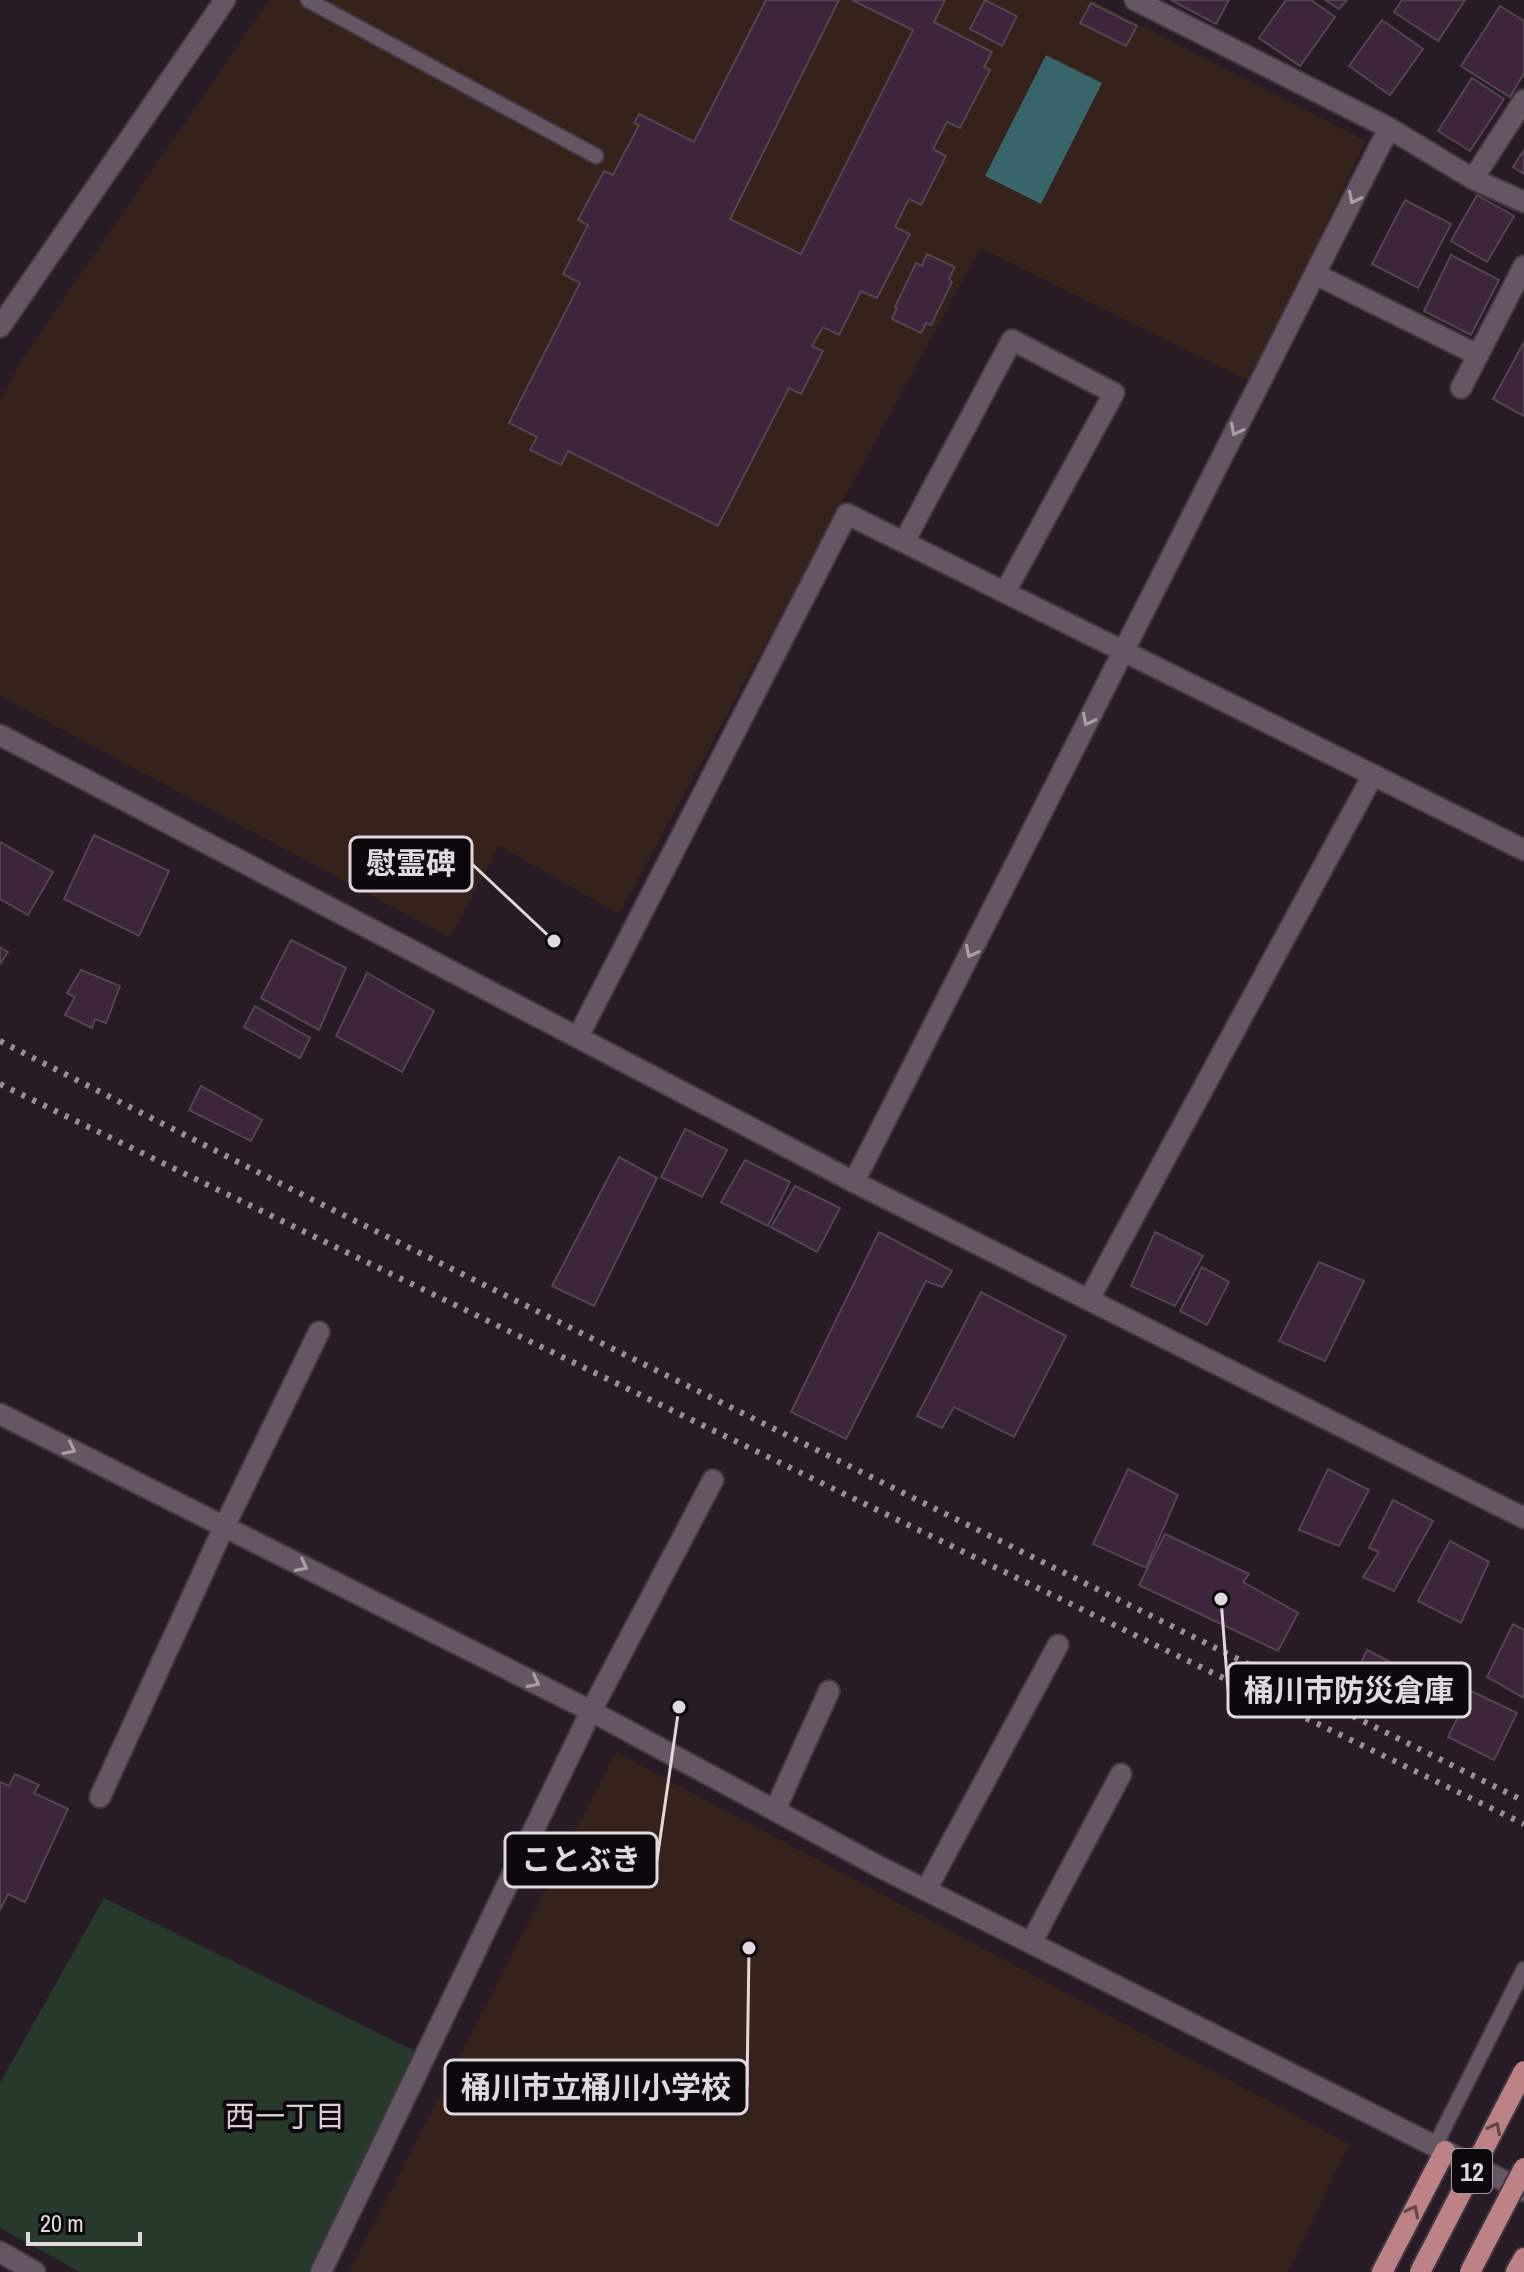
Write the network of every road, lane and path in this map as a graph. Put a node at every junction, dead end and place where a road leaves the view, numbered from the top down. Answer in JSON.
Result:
{"nodes":[{"id":1,"x":225,"y":0,"type":"edge"},
{"id":2,"x":308,"y":0,"type":"edge"},
{"id":3,"x":1135,"y":0,"type":"edge"},
{"id":4,"x":1524,"y":100,"type":"edge"},
{"id":5,"x":1389,"y":128,"type":"junction"},
{"id":6,"x":596,"y":156,"type":"dead end"},
{"id":7,"x":1473,"y":179,"type":"junction"},
{"id":8,"x":1524,"y":202,"type":"edge"},
{"id":9,"x":1524,"y":266,"type":"edge"},
{"id":10,"x":1315,"y":274,"type":"junction"},
{"id":11,"x":0,"y":327,"type":"edge"},
{"id":12,"x":1478,"y":355,"type":"junction"},
{"id":13,"x":1461,"y":388,"type":"dead end"},
{"id":14,"x":904,"y":542,"type":"junction"},
{"id":15,"x":1005,"y":592,"type":"junction"},
{"id":16,"x":1123,"y":650,"type":"junction"},
{"id":17,"x":0,"y":735,"type":"edge"},
{"id":18,"x":1373,"y":775,"type":"junction"},
{"id":19,"x":1524,"y":850,"type":"edge"},
{"id":20,"x":578,"y":1037,"type":"junction"},
{"id":21,"x":854,"y":1182,"type":"junction"},
{"id":22,"x":1089,"y":1299,"type":"junction"},
{"id":23,"x":319,"y":1332,"type":"dead end"},
{"id":24,"x":0,"y":1414,"type":"edge"},
{"id":25,"x":713,"y":1480,"type":"dead end"},
{"id":26,"x":1524,"y":1518,"type":"edge"},
{"id":27,"x":224,"y":1527,"type":"junction"},
{"id":28,"x":1058,"y":1645,"type":"dead end"},
{"id":29,"x":829,"y":1691,"type":"dead end"},
{"id":30,"x":591,"y":1711,"type":"junction"},
{"id":31,"x":1121,"y":1774,"type":"dead end"},
{"id":32,"x":100,"y":1797,"type":"dead end"},
{"id":33,"x":775,"y":1810,"type":"junction"},
{"id":34,"x":926,"y":1890,"type":"junction"},
{"id":35,"x":1031,"y":1943,"type":"junction"},
{"id":36,"x":1524,"y":1969,"type":"edge"},
{"id":37,"x":1524,"y":2071,"type":"edge"},
{"id":38,"x":1440,"y":2149,"type":"junction"},
{"id":39,"x":1524,"y":2168,"type":"edge"},
{"id":40,"x":1524,"y":2191,"type":"edge"},
{"id":41,"x":0,"y":2252,"type":"edge"},
{"id":42,"x":1524,"y":2258,"type":"edge"},
{"id":43,"x":35,"y":2272,"type":"edge"},
{"id":44,"x":321,"y":2272,"type":"edge"},
{"id":45,"x":1382,"y":2272,"type":"edge"},
{"id":46,"x":1420,"y":2272,"type":"edge"},
{"id":47,"x":1470,"y":2272,"type":"edge"},
{"id":48,"x":1516,"y":2272,"type":"edge"}],
"edges":[{"from":1,"to":11,"type":"street"},
{"from":2,"to":6,"type":"lane"},
{"from":3,"to":5,"type":"street"},
{"from":4,"to":7,"type":"street"},
{"from":5,"to":7,"type":"street"},
{"from":5,"to":10,"type":"street","one_way":true},
{"from":7,"to":8,"type":"street"},
{"from":9,"to":12,"type":"street"},
{"from":10,"to":12,"type":"street"},
{"from":10,"to":16,"type":"street","one_way":true},
{"from":12,"to":13,"type":"street"},
{"from":14,"to":15,"type":"street"},
{"from":14,"to":15,"type":"street"},
{"from":14,"to":20,"type":"street"},
{"from":15,"to":16,"type":"street"},
{"from":16,"to":18,"type":"street"},
{"from":16,"to":21,"type":"street","one_way":true},
{"from":17,"to":20,"type":"street"},
{"from":18,"to":19,"type":"street"},
{"from":18,"to":22,"type":"street"},
{"from":20,"to":21,"type":"street"},
{"from":21,"to":22,"type":"street"},
{"from":22,"to":26,"type":"street"},
{"from":23,"to":27,"type":"street"},
{"from":24,"to":27,"type":"street","one_way":true},
{"from":25,"to":30,"type":"street"},
{"from":27,"to":30,"type":"street","one_way":true},
{"from":27,"to":32,"type":"street"},
{"from":28,"to":34,"type":"street"},
{"from":29,"to":33,"type":"street"},
{"from":30,"to":33,"type":"street"},
{"from":30,"to":44,"type":"street"},
{"from":31,"to":35,"type":"street"},
{"from":33,"to":34,"type":"street"},
{"from":34,"to":35,"type":"street"},
{"from":35,"to":38,"type":"street"},
{"from":36,"to":38,"type":"lane"},
{"from":46,"to":37,"type":"main road","number":"12","one_way":true,"bridge":true},
{"from":38,"to":40,"type":"street"},
{"from":45,"to":38,"type":"main road","one_way":true},
{"from":39,"to":47,"type":"main road","number":"12","bridge":true},
{"from":41,"to":43,"type":"street"},
{"from":42,"to":48,"type":"main road"}]}
